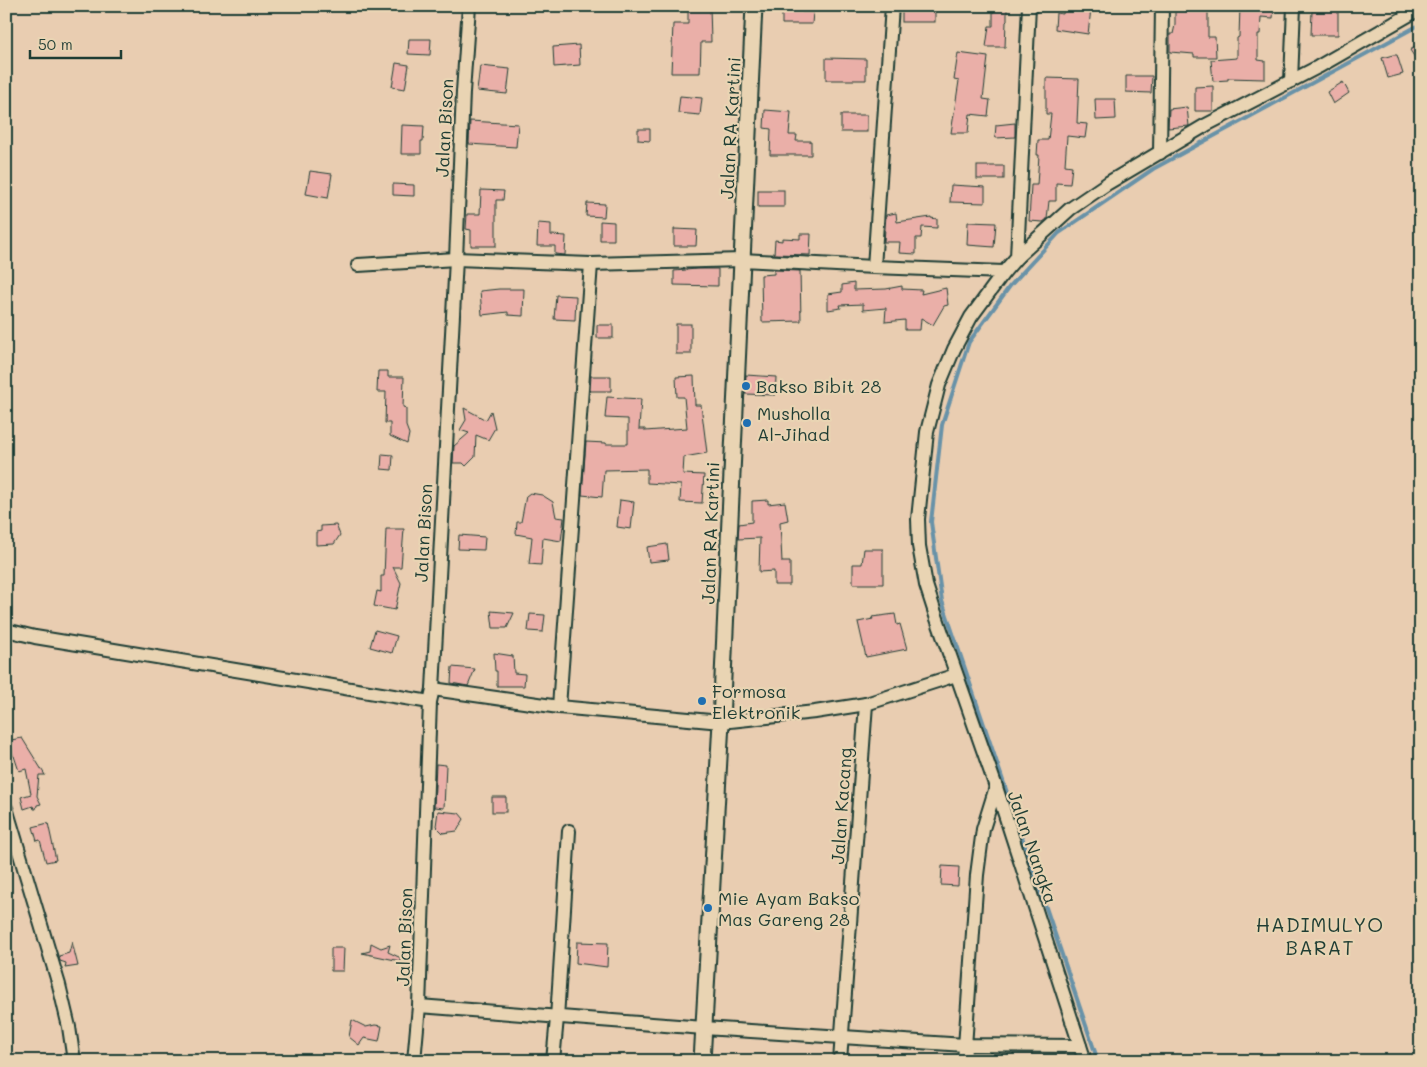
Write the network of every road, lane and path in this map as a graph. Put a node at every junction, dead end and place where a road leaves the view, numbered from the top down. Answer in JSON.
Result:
{"nodes":[{"id":1,"x":469,"y":6,"type":"edge"},
{"id":2,"x":754,"y":6,"type":"edge"},
{"id":3,"x":892,"y":6,"type":"edge"},
{"id":4,"x":1029,"y":6,"type":"edge"},
{"id":5,"x":1162,"y":6,"type":"edge"},
{"id":6,"x":1294,"y":6,"type":"edge"},
{"id":7,"x":1421,"y":8,"type":"edge"},
{"id":8,"x":1290,"y":81,"type":"junction"},
{"id":9,"x":1160,"y":152,"type":"junction"},
{"id":10,"x":1017,"y":257,"type":"junction"},
{"id":11,"x":456,"y":259,"type":"junction"},
{"id":12,"x":742,"y":260,"type":"junction"},
{"id":13,"x":591,"y":264,"type":"junction"},
{"id":14,"x":358,"y":265,"type":"dead end"},
{"id":15,"x":874,"y":267,"type":"junction"},
{"id":16,"x":1004,"y":272,"type":"junction"},
{"id":17,"x":6,"y":630,"type":"edge"},
{"id":18,"x":956,"y":675,"type":"junction"},
{"id":19,"x":431,"y":696,"type":"junction"},
{"id":20,"x":866,"y":704,"type":"junction"},
{"id":21,"x":558,"y":707,"type":"junction"},
{"id":22,"x":721,"y":722,"type":"junction"},
{"id":23,"x":996,"y":787,"type":"junction"},
{"id":24,"x":6,"y":808,"type":"edge"},
{"id":25,"x":8,"y":824,"type":"edge"},
{"id":26,"x":569,"y":831,"type":"dead end"},
{"id":27,"x":418,"y":1006,"type":"junction"},
{"id":28,"x":557,"y":1018,"type":"junction"},
{"id":29,"x":704,"y":1028,"type":"junction"},
{"id":30,"x":841,"y":1038,"type":"junction"},
{"id":31,"x":964,"y":1045,"type":"junction"},
{"id":32,"x":1080,"y":1046,"type":"junction"},
{"id":33,"x":74,"y":1061,"type":"edge"},
{"id":34,"x":414,"y":1061,"type":"edge"},
{"id":35,"x":553,"y":1061,"type":"edge"},
{"id":36,"x":702,"y":1061,"type":"edge"},
{"id":37,"x":840,"y":1061,"type":"edge"},
{"id":38,"x":964,"y":1061,"type":"edge"},
{"id":39,"x":1085,"y":1061,"type":"edge"}],
"edges":[{"from":1,"to":11,"type":"street","name":"Jalan Bison"},
{"from":2,"to":12,"type":"main road","name":"Jalan RA Kartini"},
{"from":3,"to":15,"type":"street"},
{"from":4,"to":10,"type":"street"},
{"from":5,"to":9,"type":"street"},
{"from":6,"to":8,"type":"street"},
{"from":7,"to":8,"type":"street"},
{"from":8,"to":9,"type":"street"},
{"from":9,"to":10,"type":"street"},
{"from":10,"to":16,"type":"street"},
{"from":11,"to":13,"type":"street"},
{"from":11,"to":14,"type":"street"},
{"from":11,"to":19,"type":"street","name":"Jalan Bison"},
{"from":12,"to":13,"type":"street"},
{"from":12,"to":15,"type":"street"},
{"from":12,"to":22,"type":"main road","name":"Jalan RA Kartini"},
{"from":13,"to":21,"type":"street"},
{"from":15,"to":16,"type":"street"},
{"from":16,"to":18,"type":"street"},
{"from":17,"to":19,"type":"street"},
{"from":18,"to":20,"type":"street"},
{"from":18,"to":23,"type":"street"},
{"from":19,"to":21,"type":"street"},
{"from":19,"to":27,"type":"street","name":"Jalan Bison"},
{"from":20,"to":22,"type":"street"},
{"from":20,"to":30,"type":"street","name":"Jalan Kacang"},
{"from":21,"to":22,"type":"street"},
{"from":22,"to":29,"type":"main road","name":"Jalan RA Kartini"},
{"from":23,"to":31,"type":"street","name":"Jalan Nangka"},
{"from":23,"to":32,"type":"street","name":"Jalan Nangka"},
{"from":24,"to":25,"type":"street"},
{"from":25,"to":33,"type":"street"},
{"from":26,"to":28,"type":"street"},
{"from":27,"to":28,"type":"street"},
{"from":27,"to":34,"type":"street","name":"Jalan Bison"},
{"from":28,"to":29,"type":"street"},
{"from":28,"to":35,"type":"street"},
{"from":29,"to":30,"type":"street"},
{"from":29,"to":36,"type":"main road","name":"Jalan RA Kartini"},
{"from":30,"to":31,"type":"street"},
{"from":30,"to":37,"type":"street","name":"Jalan Kacang"},
{"from":31,"to":32,"type":"street"},
{"from":31,"to":38,"type":"street","name":"Jalan Nangka"},
{"from":32,"to":39,"type":"street","name":"Jalan Nangka"}]}
